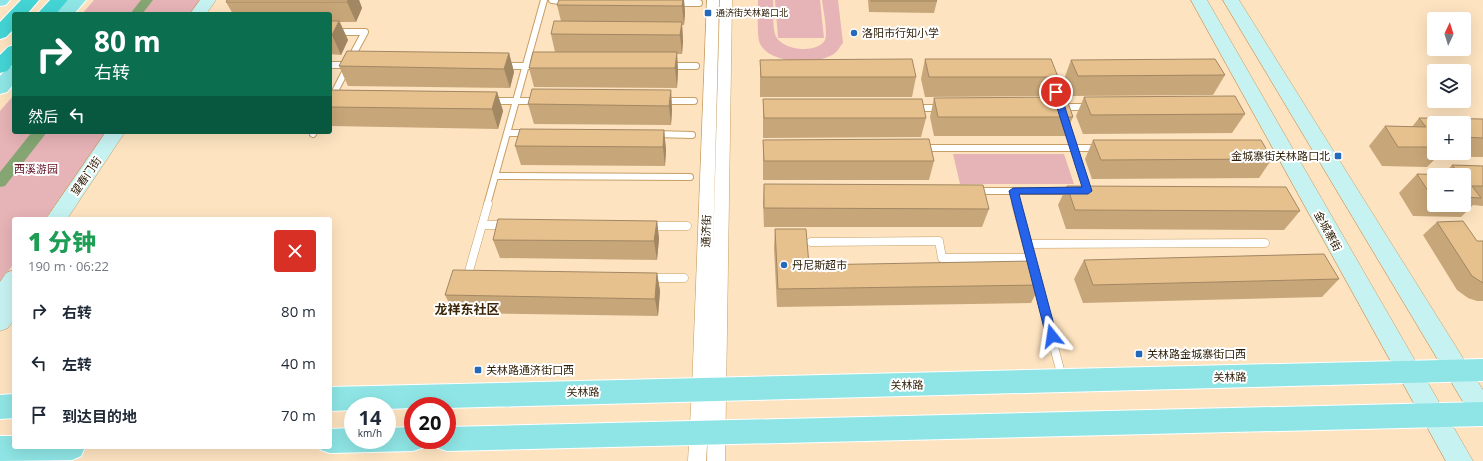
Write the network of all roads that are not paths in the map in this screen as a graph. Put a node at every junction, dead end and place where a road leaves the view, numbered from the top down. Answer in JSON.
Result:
{"nodes":[{"id":1,"x":30,"y":0,"type":"edge"},
{"id":2,"x":59,"y":0,"type":"edge"},
{"id":3,"x":77,"y":0,"type":"edge"},
{"id":4,"x":208,"y":0,"type":"edge"},
{"id":5,"x":218,"y":0,"type":"edge"},
{"id":6,"x":544,"y":0,"type":"edge"},
{"id":7,"x":552,"y":0,"type":"edge"},
{"id":8,"x":713,"y":0,"type":"edge"},
{"id":9,"x":726,"y":0,"type":"edge"},
{"id":10,"x":1199,"y":0,"type":"edge"},
{"id":11,"x":1231,"y":0,"type":"edge"},
{"id":12,"x":572,"y":2,"type":"edge"},
{"id":13,"x":669,"y":3,"type":"edge"},
{"id":14,"x":699,"y":3,"type":"dead end"},
{"id":15,"x":20,"y":12,"type":"edge"},
{"id":16,"x":48,"y":12,"type":"edge"},
{"id":17,"x":67,"y":12,"type":"edge"},
{"id":18,"x":199,"y":12,"type":"edge"},
{"id":19,"x":210,"y":12,"type":"edge"},
{"id":20,"x":12,"y":20,"type":"edge"},
{"id":21,"x":332,"y":32,"type":"edge"},
{"id":22,"x":0,"y":33,"type":"edge"},
{"id":23,"x":12,"y":53,"type":"edge"},
{"id":24,"x":332,"y":65,"type":"edge"},
{"id":25,"x":348,"y":65,"type":"junction"},
{"id":26,"x":356,"y":65,"type":"edge"},
{"id":27,"x":495,"y":66,"type":"edge"},
{"id":28,"x":526,"y":66,"type":"junction"},
{"id":29,"x":534,"y":66,"type":"edge"},
{"id":30,"x":665,"y":66,"type":"edge"},
{"id":31,"x":696,"y":66,"type":"dead end"},
{"id":32,"x":0,"y":67,"type":"edge"},
{"id":33,"x":12,"y":74,"type":"edge"},
{"id":34,"x":1051,"y":78,"type":"edge"},
{"id":35,"x":0,"y":88,"type":"edge"},
{"id":36,"x":332,"y":97,"type":"edge"},
{"id":37,"x":332,"y":101,"type":"edge"},
{"id":38,"x":338,"y":101,"type":"edge"},
{"id":39,"x":485,"y":101,"type":"edge"},
{"id":40,"x":516,"y":101,"type":"junction"},
{"id":41,"x":547,"y":101,"type":"edge"},
{"id":42,"x":655,"y":101,"type":"edge"},
{"id":43,"x":694,"y":101,"type":"dead end"},
{"id":44,"x":1053,"y":107,"type":"edge"},
{"id":45,"x":1061,"y":107,"type":"junction"},
{"id":46,"x":1092,"y":107,"type":"edge"},
{"id":47,"x":904,"y":108,"type":"edge"},
{"id":48,"x":951,"y":108,"type":"edge"},
{"id":49,"x":507,"y":133,"type":"junction"},
{"id":50,"x":538,"y":133,"type":"edge"},
{"id":51,"x":115,"y":134,"type":"edge"},
{"id":52,"x":128,"y":134,"type":"edge"},
{"id":53,"x":646,"y":134,"type":"edge"},
{"id":54,"x":692,"y":135,"type":"dead end"},
{"id":55,"x":915,"y":148,"type":"edge"},
{"id":56,"x":1074,"y":148,"type":"junction"},
{"id":57,"x":1105,"y":148,"type":"edge"},
{"id":58,"x":495,"y":176,"type":"junction"},
{"id":59,"x":690,"y":177,"type":"dead end"},
{"id":60,"x":966,"y":191,"type":"edge"},
{"id":61,"x":1013,"y":191,"type":"junction"},
{"id":62,"x":1088,"y":191,"type":"junction"},
{"id":63,"x":1096,"y":191,"type":"edge"},
{"id":64,"x":57,"y":217,"type":"edge"},
{"id":65,"x":70,"y":217,"type":"edge"},
{"id":66,"x":482,"y":225,"type":"junction"},
{"id":67,"x":513,"y":225,"type":"edge"},
{"id":68,"x":640,"y":226,"type":"edge"},
{"id":69,"x":687,"y":226,"type":"dead end"},
{"id":70,"x":811,"y":242,"type":"dead end"},
{"id":71,"x":1265,"y":243,"type":"dead end"},
{"id":72,"x":1027,"y":244,"type":"junction"},
{"id":73,"x":1031,"y":258,"type":"junction"},
{"id":74,"x":474,"y":278,"type":"edge"},
{"id":75,"x":646,"y":278,"type":"edge"},
{"id":76,"x":684,"y":278,"type":"dead end"},
{"id":77,"x":12,"y":282,"type":"edge"},
{"id":78,"x":0,"y":300,"type":"edge"},
{"id":79,"x":12,"y":303,"type":"edge"},
{"id":80,"x":0,"y":321,"type":"edge"},
{"id":81,"x":1483,"y":370,"type":"edge"},
{"id":82,"x":1457,"y":371,"type":"junction"},
{"id":83,"x":1408,"y":372,"type":"junction"},
{"id":84,"x":1063,"y":381,"type":"junction"},
{"id":85,"x":709,"y":389,"type":"junction"},
{"id":86,"x":332,"y":399,"type":"edge"},
{"id":87,"x":12,"y":406,"type":"edge"},
{"id":88,"x":0,"y":407,"type":"edge"},
{"id":89,"x":1483,"y":413,"type":"edge"},
{"id":90,"x":1433,"y":416,"type":"junction"},
{"id":91,"x":707,"y":433,"type":"junction"},
{"id":92,"x":456,"y":439,"type":"edge"},
{"id":93,"x":332,"y":441,"type":"edge"},
{"id":94,"x":344,"y":441,"type":"edge"},
{"id":95,"x":0,"y":449,"type":"edge"},
{"id":96,"x":12,"y":449,"type":"edge"},
{"id":97,"x":697,"y":461,"type":"edge"},
{"id":98,"x":716,"y":461,"type":"edge"},
{"id":99,"x":1460,"y":461,"type":"edge"}],
"edges":[{"from":1,"to":15,"type":"highway"},
{"from":2,"to":16,"type":"highway"},
{"from":3,"to":17,"type":"main road"},
{"from":4,"to":18,"type":"main road"},
{"from":5,"to":19,"type":"main road"},
{"from":6,"to":28,"type":"lane"},
{"from":7,"to":12,"type":"lane"},
{"from":8,"to":85,"type":"street","name":"通济街"},
{"from":9,"to":85,"type":"street","name":"通济街"},
{"from":10,"to":83,"type":"main road","name":"金城寨街"},
{"from":11,"to":82,"type":"main road"},
{"from":13,"to":14,"type":"lane"},
{"from":20,"to":22,"type":"highway"},
{"from":21,"to":25,"type":"lane"},
{"from":23,"to":32,"type":"highway"},
{"from":24,"to":25,"type":"lane"},
{"from":25,"to":26,"type":"lane"},
{"from":25,"to":36,"type":"lane"},
{"from":27,"to":28,"type":"lane"},
{"from":28,"to":29,"type":"lane"},
{"from":28,"to":40,"type":"lane"},
{"from":30,"to":31,"type":"lane"},
{"from":33,"to":35,"type":"main road"},
{"from":34,"to":45,"type":"lane"},
{"from":37,"to":38,"type":"lane"},
{"from":39,"to":40,"type":"lane"},
{"from":40,"to":41,"type":"lane"},
{"from":40,"to":49,"type":"lane"},
{"from":42,"to":43,"type":"lane"},
{"from":44,"to":45,"type":"lane"},
{"from":45,"to":46,"type":"lane"},
{"from":45,"to":56,"type":"lane"},
{"from":47,"to":48,"type":"lane"},
{"from":49,"to":50,"type":"lane"},
{"from":49,"to":58,"type":"lane"},
{"from":51,"to":64,"type":"main road","name":"望春门街"},
{"from":52,"to":65,"type":"main road","name":"望春门街"},
{"from":53,"to":54,"type":"lane"},
{"from":55,"to":56,"type":"lane"},
{"from":56,"to":57,"type":"lane"},
{"from":56,"to":62,"type":"lane"},
{"from":58,"to":59,"type":"lane"},
{"from":58,"to":66,"type":"lane"},
{"from":60,"to":61,"type":"lane"},
{"from":61,"to":62,"type":"lane"},
{"from":61,"to":72,"type":"lane"},
{"from":62,"to":63,"type":"lane"},
{"from":66,"to":67,"type":"lane"},
{"from":66,"to":74,"type":"lane"},
{"from":68,"to":69,"type":"lane"},
{"from":70,"to":73,"type":"lane"},
{"from":71,"to":72,"type":"lane"},
{"from":72,"to":73,"type":"lane"},
{"from":73,"to":84,"type":"lane"},
{"from":75,"to":76,"type":"lane"},
{"from":77,"to":78,"type":"main road"},
{"from":79,"to":80,"type":"main road"},
{"from":81,"to":82,"type":"main road","name":"关林路"},
{"from":82,"to":83,"type":"main road","name":"关林路"},
{"from":82,"to":89,"type":"main road"},
{"from":83,"to":84,"type":"main road","name":"关林路"},
{"from":83,"to":90,"type":"main road","name":"金城寨街"},
{"from":84,"to":85,"type":"main road","name":"关林路"},
{"from":85,"to":86,"type":"main road","name":"关林路"},
{"from":85,"to":91,"type":"street","name":"通济街"},
{"from":87,"to":88,"type":"main road"},
{"from":89,"to":90,"type":"main road"},
{"from":90,"to":91,"type":"main road"},
{"from":90,"to":99,"type":"main road","name":"金城寨街"},
{"from":91,"to":92,"type":"main road"},
{"from":91,"to":97,"type":"street","name":"通济街"},
{"from":91,"to":98,"type":"street","name":"通济街"},
{"from":93,"to":94,"type":"main road"},
{"from":95,"to":96,"type":"main road"}]}
